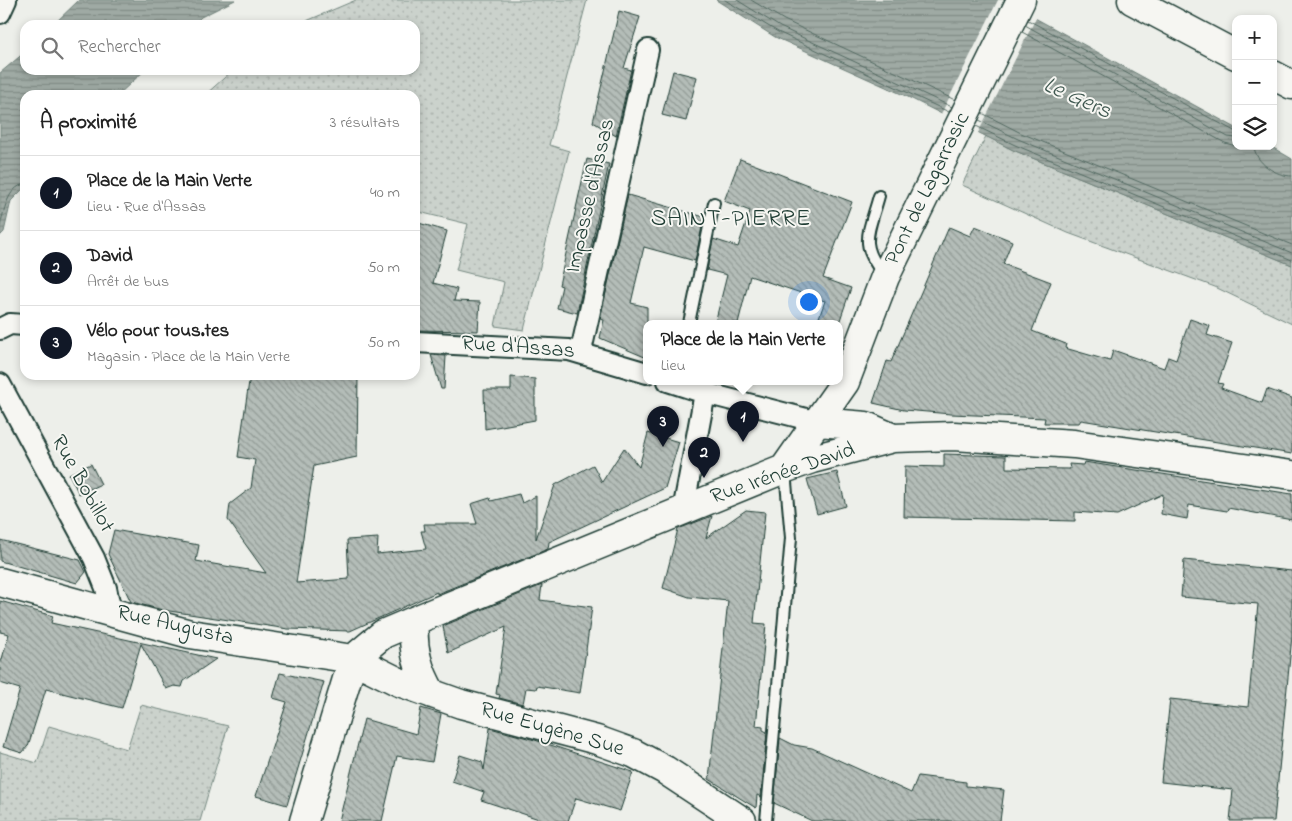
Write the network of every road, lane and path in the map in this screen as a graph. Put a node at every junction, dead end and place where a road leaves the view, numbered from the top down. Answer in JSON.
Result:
{"nodes":[{"id":1,"x":6,"y":0,"type":"edge"},
{"id":2,"x":1021,"y":0,"type":"edge"},
{"id":3,"x":1132,"y":0,"type":"edge"},
{"id":4,"x":0,"y":13,"type":"edge"},
{"id":5,"x":648,"y":50,"type":"dead end"},
{"id":6,"x":1232,"y":53,"type":"edge"},
{"id":7,"x":1277,"y":77,"type":"edge"},
{"id":8,"x":1292,"y":85,"type":"edge"},
{"id":9,"x":879,"y":196,"type":"dead end"},
{"id":10,"x":714,"y":203,"type":"dead end"},
{"id":11,"x":885,"y":277,"type":"junction"},
{"id":12,"x":690,"y":320,"type":"edge"},
{"id":13,"x":20,"y":325,"type":"edge"},
{"id":14,"x":0,"y":329,"type":"edge"},
{"id":15,"x":420,"y":342,"type":"edge"},
{"id":16,"x":580,"y":351,"type":"junction"},
{"id":17,"x":643,"y":373,"type":"edge"},
{"id":18,"x":845,"y":382,"type":"junction"},
{"id":19,"x":0,"y":384,"type":"edge"},
{"id":20,"x":682,"y":385,"type":"edge"},
{"id":21,"x":843,"y":385,"type":"edge"},
{"id":22,"x":843,"y":385,"type":"edge"},
{"id":23,"x":705,"y":393,"type":"junction"},
{"id":24,"x":818,"y":422,"type":"junction"},
{"id":25,"x":866,"y":426,"type":"junction"},
{"id":26,"x":893,"y":438,"type":"junction"},
{"id":27,"x":784,"y":469,"type":"junction"},
{"id":28,"x":1292,"y":475,"type":"edge"},
{"id":29,"x":683,"y":511,"type":"junction"},
{"id":30,"x":0,"y":582,"type":"edge"},
{"id":31,"x":111,"y":612,"type":"junction"},
{"id":32,"x":414,"y":621,"type":"junction"},
{"id":33,"x":353,"y":659,"type":"junction"},
{"id":34,"x":432,"y":694,"type":"junction"},
{"id":35,"x":304,"y":821,"type":"edge"},
{"id":36,"x":742,"y":821,"type":"edge"},
{"id":37,"x":766,"y":821,"type":"edge"}],
"edges":[{"from":1,"to":4,"type":"street"},
{"from":2,"to":11,"type":"main road","name":"Pont de Lagarrasic"},
{"from":3,"to":6,"type":"main road"},
{"from":5,"to":16,"type":"street","name":"Impasse d'Assas"},
{"from":7,"to":8,"type":"main road"},
{"from":9,"to":11,"type":"lane"},
{"from":10,"to":12,"type":"lane"},
{"from":11,"to":18,"type":"main road","name":"Pont de Lagarrasic"},
{"from":13,"to":14,"type":"street"},
{"from":15,"to":16,"type":"street","name":"Rue d'Assas"},
{"from":16,"to":17,"type":"street","name":"Rue d'Assas"},
{"from":18,"to":21,"type":"main road","name":"Pont de Lagarrasic"},
{"from":18,"to":25,"type":"main road","name":"Pont de Lagarrasic"},
{"from":19,"to":31,"type":"street","name":"Rue Bobillot"},
{"from":20,"to":23,"type":"street"},
{"from":22,"to":24,"type":"main road","name":"Pont de Lagarrasic"},
{"from":23,"to":24,"type":"street"},
{"from":23,"to":29,"type":"street"},
{"from":24,"to":25,"type":"main road"},
{"from":24,"to":27,"type":"main road","name":"Pont de Lagarrasic"},
{"from":25,"to":26,"type":"main road"},
{"from":26,"to":27,"type":"main road","name":"Rue Irénée David"},
{"from":26,"to":28,"type":"main road","name":"Rue Irénée David"},
{"from":27,"to":29,"type":"main road","name":"Rue Irénée David"},
{"from":27,"to":37,"type":"lane"},
{"from":29,"to":32,"type":"main road","name":"Rue Irénée David"},
{"from":30,"to":31,"type":"main road","name":"Rue Augusta"},
{"from":31,"to":33,"type":"main road","name":"Rue Augusta"},
{"from":32,"to":33,"type":"main road","name":"Rue Irénée David"},
{"from":32,"to":34,"type":"main road"},
{"from":33,"to":34,"type":"main road","name":"Rue Eugène Sue"},
{"from":33,"to":35,"type":"main road"},
{"from":34,"to":36,"type":"main road","name":"Rue Eugène Sue"}]}
